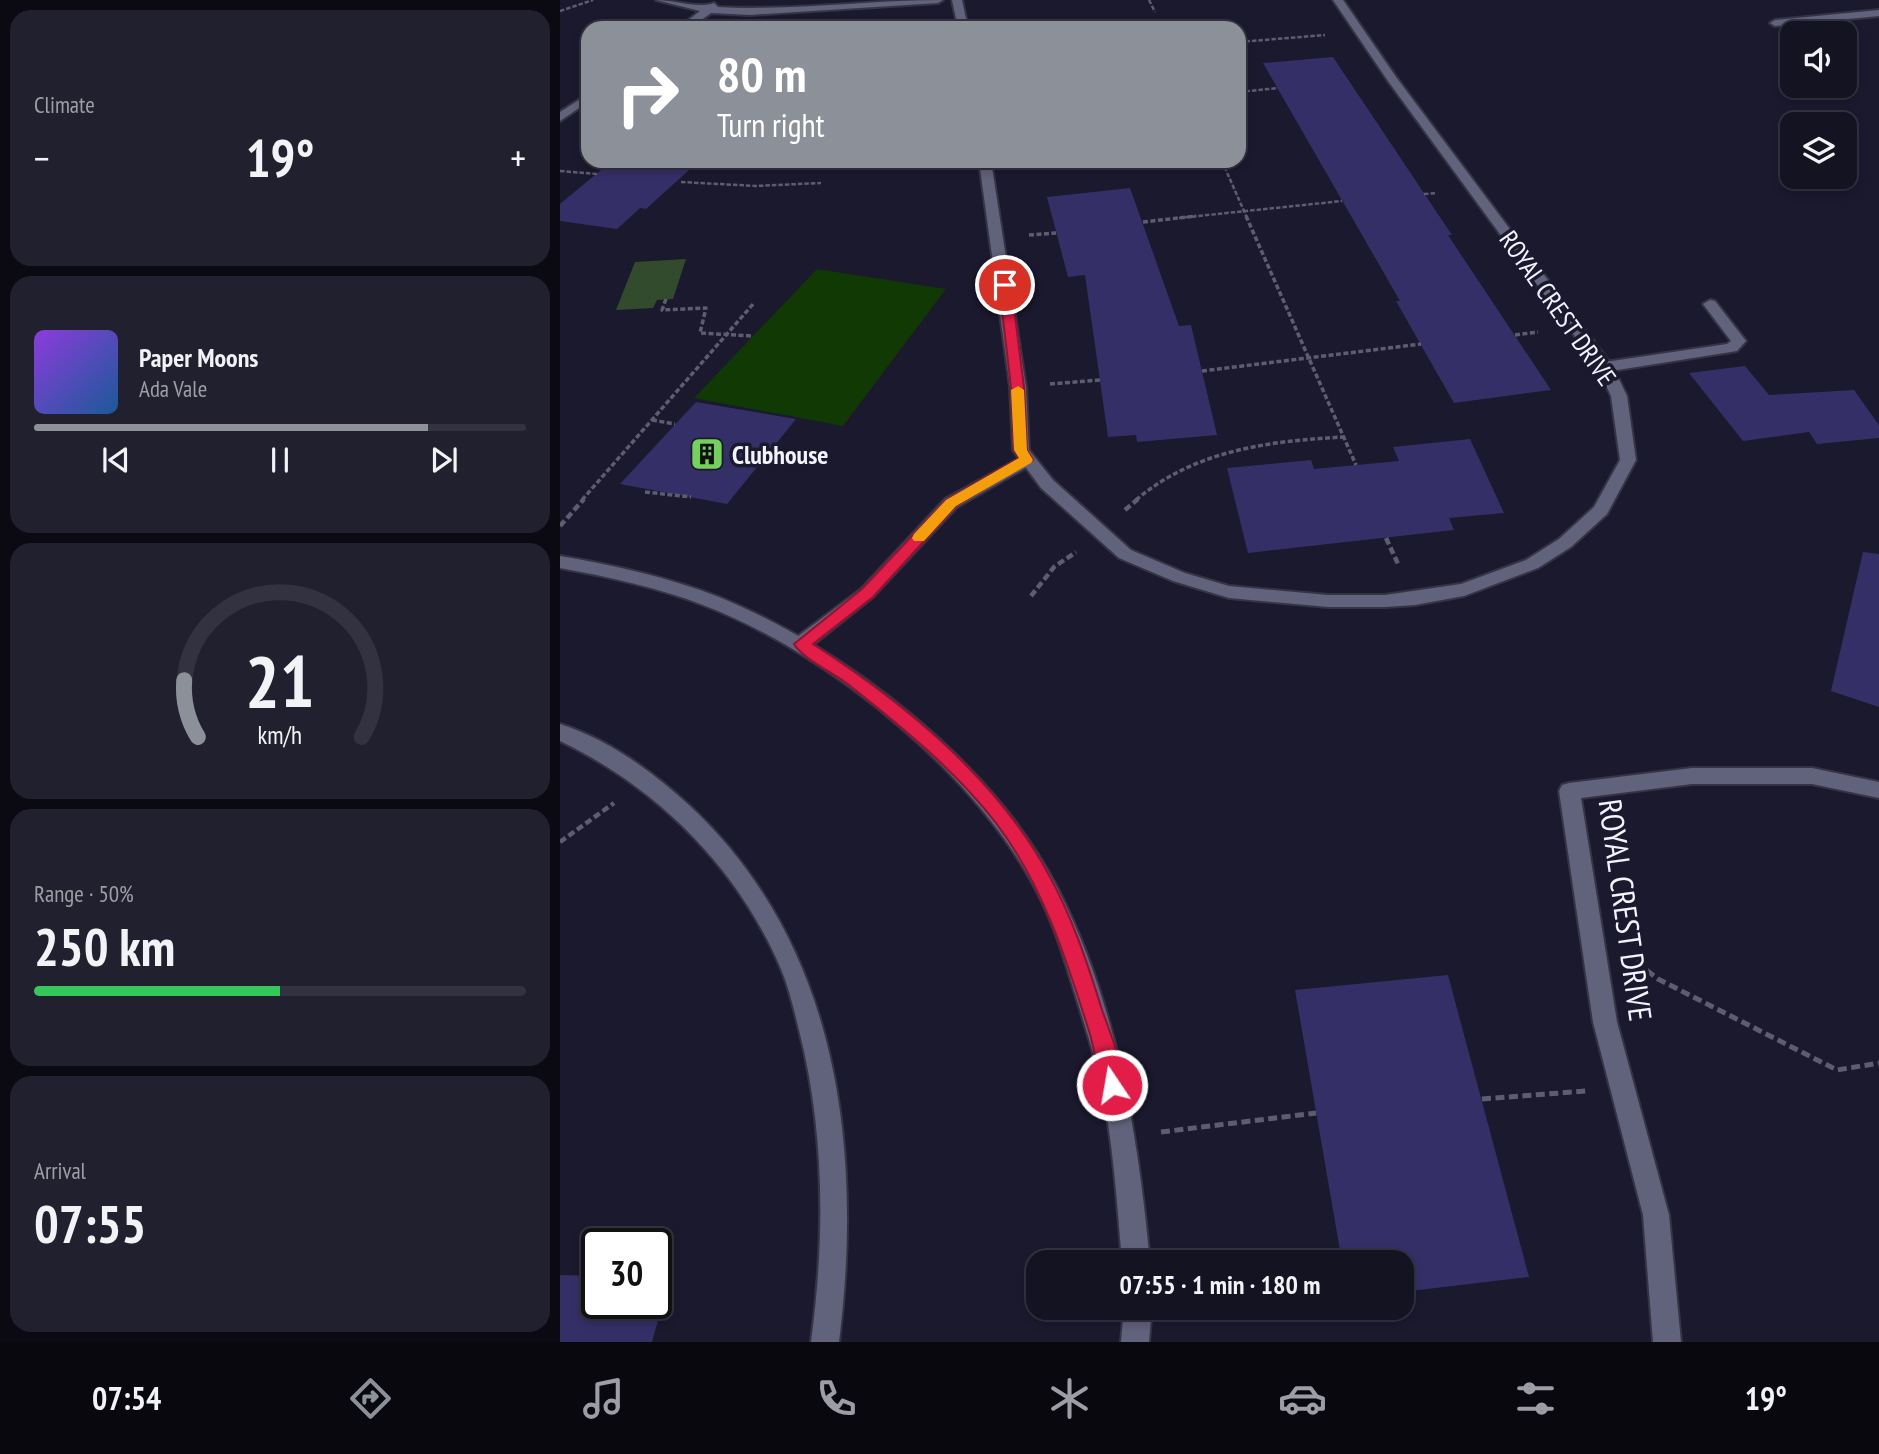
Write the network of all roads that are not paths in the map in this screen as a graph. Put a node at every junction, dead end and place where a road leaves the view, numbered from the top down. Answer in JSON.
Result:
{"nodes":[{"id":1,"x":661,"y":0,"type":"edge"},
{"id":2,"x":721,"y":0,"type":"edge"},
{"id":3,"x":937,"y":0,"type":"edge"},
{"id":4,"x":957,"y":0,"type":"edge"},
{"id":5,"x":1338,"y":0,"type":"edge"},
{"id":6,"x":708,"y":10,"type":"junction"},
{"id":7,"x":1879,"y":13,"type":"edge"},
{"id":8,"x":693,"y":21,"type":"edge"},
{"id":9,"x":962,"y":21,"type":"edge"},
{"id":10,"x":1775,"y":23,"type":"dead end"},
{"id":11,"x":581,"y":102,"type":"edge"},
{"id":12,"x":560,"y":118,"type":"edge"},
{"id":13,"x":986,"y":168,"type":"edge"},
{"id":14,"x":1710,"y":304,"type":"dead end"},
{"id":15,"x":1605,"y":368,"type":"junction"},
{"id":16,"x":1026,"y":460,"type":"junction"},
{"id":17,"x":560,"y":562,"type":"edge"},
{"id":18,"x":802,"y":644,"type":"junction"},
{"id":19,"x":560,"y":732,"type":"edge"},
{"id":20,"x":1879,"y":790,"type":"edge"},
{"id":21,"x":1135,"y":1250,"type":"edge"},
{"id":22,"x":1137,"y":1320,"type":"edge"},
{"id":23,"x":825,"y":1342,"type":"edge"},
{"id":24,"x":1135,"y":1342,"type":"edge"},
{"id":25,"x":1667,"y":1342,"type":"edge"}],
"edges":[{"from":1,"to":6,"type":"street"},
{"from":2,"to":6,"type":"street"},
{"from":3,"to":6,"type":"street"},
{"from":4,"to":9,"type":"street"},
{"from":5,"to":15,"type":"street","name":"ROYAL CREST DRIVE"},
{"from":6,"to":8,"type":"street"},
{"from":7,"to":10,"type":"street"},
{"from":11,"to":12,"type":"street"},
{"from":13,"to":16,"type":"street"},
{"from":14,"to":15,"type":"street"},
{"from":15,"to":16,"type":"street","name":"ROYAL CREST DRIVE"},
{"from":16,"to":18,"type":"street"},
{"from":17,"to":18,"type":"street"},
{"from":18,"to":21,"type":"street"},
{"from":19,"to":23,"type":"street"},
{"from":20,"to":25,"type":"street","name":"ROYAL CREST DRIVE"},
{"from":22,"to":24,"type":"street"}]}
